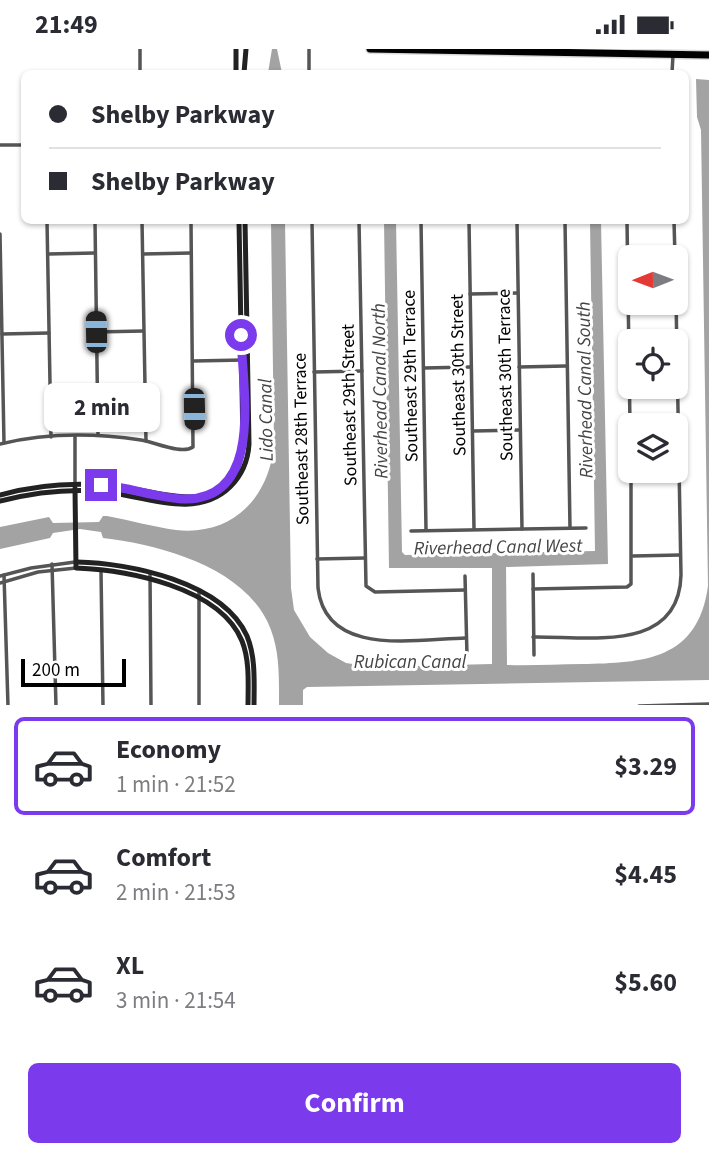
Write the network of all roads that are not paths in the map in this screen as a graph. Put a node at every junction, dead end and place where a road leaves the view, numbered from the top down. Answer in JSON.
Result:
{"nodes":[{"id":1,"x":140,"y":49,"type":"edge"},
{"id":2,"x":236,"y":49,"type":"edge"},
{"id":3,"x":246,"y":49,"type":"edge"},
{"id":4,"x":309,"y":49,"type":"edge"},
{"id":5,"x":370,"y":49,"type":"edge"},
{"id":6,"x":389,"y":49,"type":"edge"},
{"id":7,"x":680,"y":49,"type":"edge"},
{"id":8,"x":500,"y":51,"type":"edge"},
{"id":9,"x":673,"y":55,"type":"junction"},
{"id":10,"x":709,"y":55,"type":"edge"},
{"id":11,"x":140,"y":70,"type":"edge"},
{"id":12,"x":236,"y":70,"type":"edge"},
{"id":13,"x":244,"y":70,"type":"edge"},
{"id":14,"x":309,"y":70,"type":"edge"},
{"id":15,"x":672,"y":70,"type":"edge"},
{"id":16,"x":0,"y":145,"type":"edge"},
{"id":17,"x":21,"y":145,"type":"edge"},
{"id":18,"x":47,"y":224,"type":"edge"},
{"id":19,"x":94,"y":224,"type":"edge"},
{"id":20,"x":142,"y":224,"type":"edge"},
{"id":21,"x":191,"y":224,"type":"edge"},
{"id":22,"x":239,"y":224,"type":"edge"},
{"id":23,"x":245,"y":224,"type":"edge"},
{"id":24,"x":312,"y":224,"type":"edge"},
{"id":25,"x":359,"y":224,"type":"edge"},
{"id":26,"x":421,"y":224,"type":"edge"},
{"id":27,"x":469,"y":224,"type":"edge"},
{"id":28,"x":517,"y":224,"type":"edge"},
{"id":29,"x":565,"y":224,"type":"edge"},
{"id":30,"x":627,"y":224,"type":"edge"},
{"id":31,"x":674,"y":224,"type":"edge"},
{"id":32,"x":0,"y":234,"type":"edge"},
{"id":33,"x":675,"y":245,"type":"edge"},
{"id":34,"x":95,"y":253,"type":"junction"},
{"id":35,"x":191,"y":253,"type":"junction"},
{"id":36,"x":48,"y":254,"type":"junction"},
{"id":37,"x":143,"y":254,"type":"junction"},
{"id":38,"x":0,"y":256,"type":"edge"},
{"id":39,"x":518,"y":293,"type":"junction"},
{"id":40,"x":470,"y":294,"type":"junction"},
{"id":41,"x":629,"y":329,"type":"edge"},
{"id":42,"x":144,"y":331,"type":"junction"},
{"id":43,"x":96,"y":332,"type":"junction"},
{"id":44,"x":49,"y":333,"type":"junction"},
{"id":45,"x":2,"y":334,"type":"junction"},
{"id":46,"x":245,"y":360,"type":"junction"},
{"id":47,"x":193,"y":361,"type":"junction"},
{"id":48,"x":567,"y":366,"type":"junction"},
{"id":49,"x":471,"y":367,"type":"junction"},
{"id":50,"x":519,"y":367,"type":"junction"},
{"id":51,"x":424,"y":368,"type":"junction"},
{"id":52,"x":362,"y":371,"type":"junction"},
{"id":53,"x":314,"y":372,"type":"junction"},
{"id":54,"x":677,"y":399,"type":"edge"},
{"id":55,"x":473,"y":431,"type":"junction"},
{"id":56,"x":520,"y":431,"type":"junction"},
{"id":57,"x":98,"y":435,"type":"junction"},
{"id":58,"x":75,"y":436,"type":"junction"},
{"id":59,"x":51,"y":437,"type":"junction"},
{"id":60,"x":146,"y":441,"type":"junction"},
{"id":61,"x":2,"y":443,"type":"edge"},
{"id":62,"x":631,"y":483,"type":"edge"},
{"id":63,"x":75,"y":487,"type":"junction"},
{"id":64,"x":0,"y":495,"type":"edge"},
{"id":65,"x":0,"y":501,"type":"edge"},
{"id":66,"x":570,"y":528,"type":"junction"},
{"id":67,"x":586,"y":528,"type":"dead end"},
{"id":68,"x":522,"y":529,"type":"junction"},
{"id":69,"x":426,"y":530,"type":"junction"},
{"id":70,"x":474,"y":530,"type":"junction"},
{"id":71,"x":411,"y":531,"type":"dead end"},
{"id":72,"x":680,"y":555,"type":"junction"},
{"id":73,"x":633,"y":556,"type":"junction"},
{"id":74,"x":365,"y":558,"type":"junction"},
{"id":75,"x":317,"y":559,"type":"junction"},
{"id":76,"x":52,"y":564,"type":"junction"},
{"id":77,"x":76,"y":565,"type":"junction"},
{"id":78,"x":101,"y":566,"type":"junction"},
{"id":79,"x":53,"y":571,"type":"junction"},
{"id":80,"x":533,"y":574,"type":"dead end"},
{"id":81,"x":2,"y":575,"type":"edge"},
{"id":82,"x":150,"y":575,"type":"junction"},
{"id":83,"x":465,"y":576,"type":"dead end"},
{"id":84,"x":3,"y":582,"type":"edge"},
{"id":85,"x":533,"y":589,"type":"junction"},
{"id":86,"x":466,"y":590,"type":"junction"},
{"id":87,"x":198,"y":595,"type":"junction"},
{"id":88,"x":533,"y":637,"type":"junction"},
{"id":89,"x":466,"y":638,"type":"junction"},
{"id":90,"x":534,"y":655,"type":"dead end"},
{"id":91,"x":467,"y":656,"type":"dead end"},
{"id":92,"x":709,"y":704,"type":"edge"},
{"id":93,"x":8,"y":705,"type":"edge"},
{"id":94,"x":55,"y":705,"type":"edge"},
{"id":95,"x":103,"y":705,"type":"edge"},
{"id":96,"x":151,"y":705,"type":"edge"},
{"id":97,"x":200,"y":705,"type":"edge"},
{"id":98,"x":248,"y":705,"type":"edge"},
{"id":99,"x":254,"y":705,"type":"edge"},
{"id":100,"x":639,"y":705,"type":"edge"},
{"id":101,"x":663,"y":705,"type":"edge"}],
"edges":[{"from":1,"to":11,"type":"street"},
{"from":2,"to":12,"type":"street"},
{"from":3,"to":13,"type":"street"},
{"from":4,"to":14,"type":"street"},
{"from":5,"to":6,"type":"main road"},
{"from":6,"to":8,"type":"main road"},
{"from":7,"to":9,"type":"main road"},
{"from":8,"to":9,"type":"main road"},
{"from":9,"to":10,"type":"main road"},
{"from":9,"to":15,"type":"street"},
{"from":16,"to":17,"type":"street"},
{"from":18,"to":36,"type":"street"},
{"from":19,"to":34,"type":"street"},
{"from":20,"to":37,"type":"street"},
{"from":21,"to":35,"type":"street"},
{"from":22,"to":46,"type":"street"},
{"from":23,"to":46,"type":"street"},
{"from":24,"to":53,"type":"street","name":"Southeast 28th Terrace"},
{"from":25,"to":52,"type":"street","name":"Southeast 29th Street"},
{"from":26,"to":51,"type":"street","name":"Southeast 29th Terrace"},
{"from":27,"to":40,"type":"street","name":"Southeast 30th Street"},
{"from":28,"to":39,"type":"street","name":"Southeast 30th Terrace"},
{"from":29,"to":48,"type":"street"},
{"from":30,"to":41,"type":"street"},
{"from":31,"to":33,"type":"street"},
{"from":32,"to":38,"type":"street"},
{"from":34,"to":36,"type":"street"},
{"from":34,"to":43,"type":"street"},
{"from":35,"to":37,"type":"street"},
{"from":35,"to":47,"type":"street"},
{"from":36,"to":44,"type":"street"},
{"from":37,"to":42,"type":"street"},
{"from":38,"to":45,"type":"street"},
{"from":39,"to":40,"type":"street"},
{"from":39,"to":50,"type":"street","name":"Southeast 30th Terrace"},
{"from":40,"to":49,"type":"street","name":"Southeast 30th Street"},
{"from":42,"to":43,"type":"street"},
{"from":42,"to":60,"type":"street"},
{"from":43,"to":57,"type":"street"},
{"from":44,"to":45,"type":"street"},
{"from":44,"to":59,"type":"street"},
{"from":45,"to":61,"type":"street"},
{"from":46,"to":47,"type":"street"},
{"from":46,"to":63,"type":"street"},
{"from":47,"to":60,"type":"street"},
{"from":48,"to":50,"type":"street"},
{"from":48,"to":66,"type":"street"},
{"from":49,"to":51,"type":"street"},
{"from":49,"to":55,"type":"street","name":"Southeast 30th Street"},
{"from":50,"to":56,"type":"street","name":"Southeast 30th Terrace"},
{"from":51,"to":69,"type":"street","name":"Southeast 29th Terrace"},
{"from":52,"to":53,"type":"street"},
{"from":52,"to":74,"type":"street","name":"Southeast 29th Street"},
{"from":53,"to":75,"type":"street","name":"Southeast 28th Terrace"},
{"from":54,"to":72,"type":"street"},
{"from":55,"to":56,"type":"street"},
{"from":55,"to":70,"type":"street","name":"Southeast 30th Street"},
{"from":56,"to":68,"type":"street","name":"Southeast 30th Terrace"},
{"from":57,"to":58,"type":"street"},
{"from":57,"to":60,"type":"street"},
{"from":58,"to":59,"type":"street"},
{"from":58,"to":63,"type":"street"},
{"from":59,"to":61,"type":"street"},
{"from":62,"to":73,"type":"street"},
{"from":63,"to":64,"type":"street"},
{"from":63,"to":65,"type":"street"},
{"from":63,"to":77,"type":"street"},
{"from":66,"to":67,"type":"street"},
{"from":66,"to":68,"type":"street"},
{"from":68,"to":70,"type":"street"},
{"from":69,"to":70,"type":"street"},
{"from":69,"to":71,"type":"street"},
{"from":72,"to":73,"type":"street"},
{"from":72,"to":88,"type":"street"},
{"from":73,"to":85,"type":"street"},
{"from":74,"to":75,"type":"street"},
{"from":74,"to":86,"type":"street","name":"Southeast 29th Street"},
{"from":75,"to":89,"type":"street","name":"Southeast 28th Terrace"},
{"from":76,"to":77,"type":"street"},
{"from":76,"to":79,"type":"street"},
{"from":76,"to":81,"type":"street"},
{"from":77,"to":78,"type":"street"},
{"from":77,"to":79,"type":"street"},
{"from":78,"to":82,"type":"street"},
{"from":78,"to":95,"type":"street"},
{"from":79,"to":84,"type":"street"},
{"from":79,"to":94,"type":"street"},
{"from":80,"to":85,"type":"street"},
{"from":81,"to":84,"type":"street"},
{"from":82,"to":87,"type":"street"},
{"from":82,"to":96,"type":"street"},
{"from":83,"to":86,"type":"street"},
{"from":84,"to":93,"type":"street"},
{"from":85,"to":88,"type":"street"},
{"from":86,"to":89,"type":"street"},
{"from":87,"to":97,"type":"street"},
{"from":87,"to":98,"type":"street"},
{"from":87,"to":99,"type":"street"},
{"from":88,"to":90,"type":"street"},
{"from":89,"to":91,"type":"street"},
{"from":92,"to":101,"type":"street"},
{"from":100,"to":101,"type":"street"}]}
